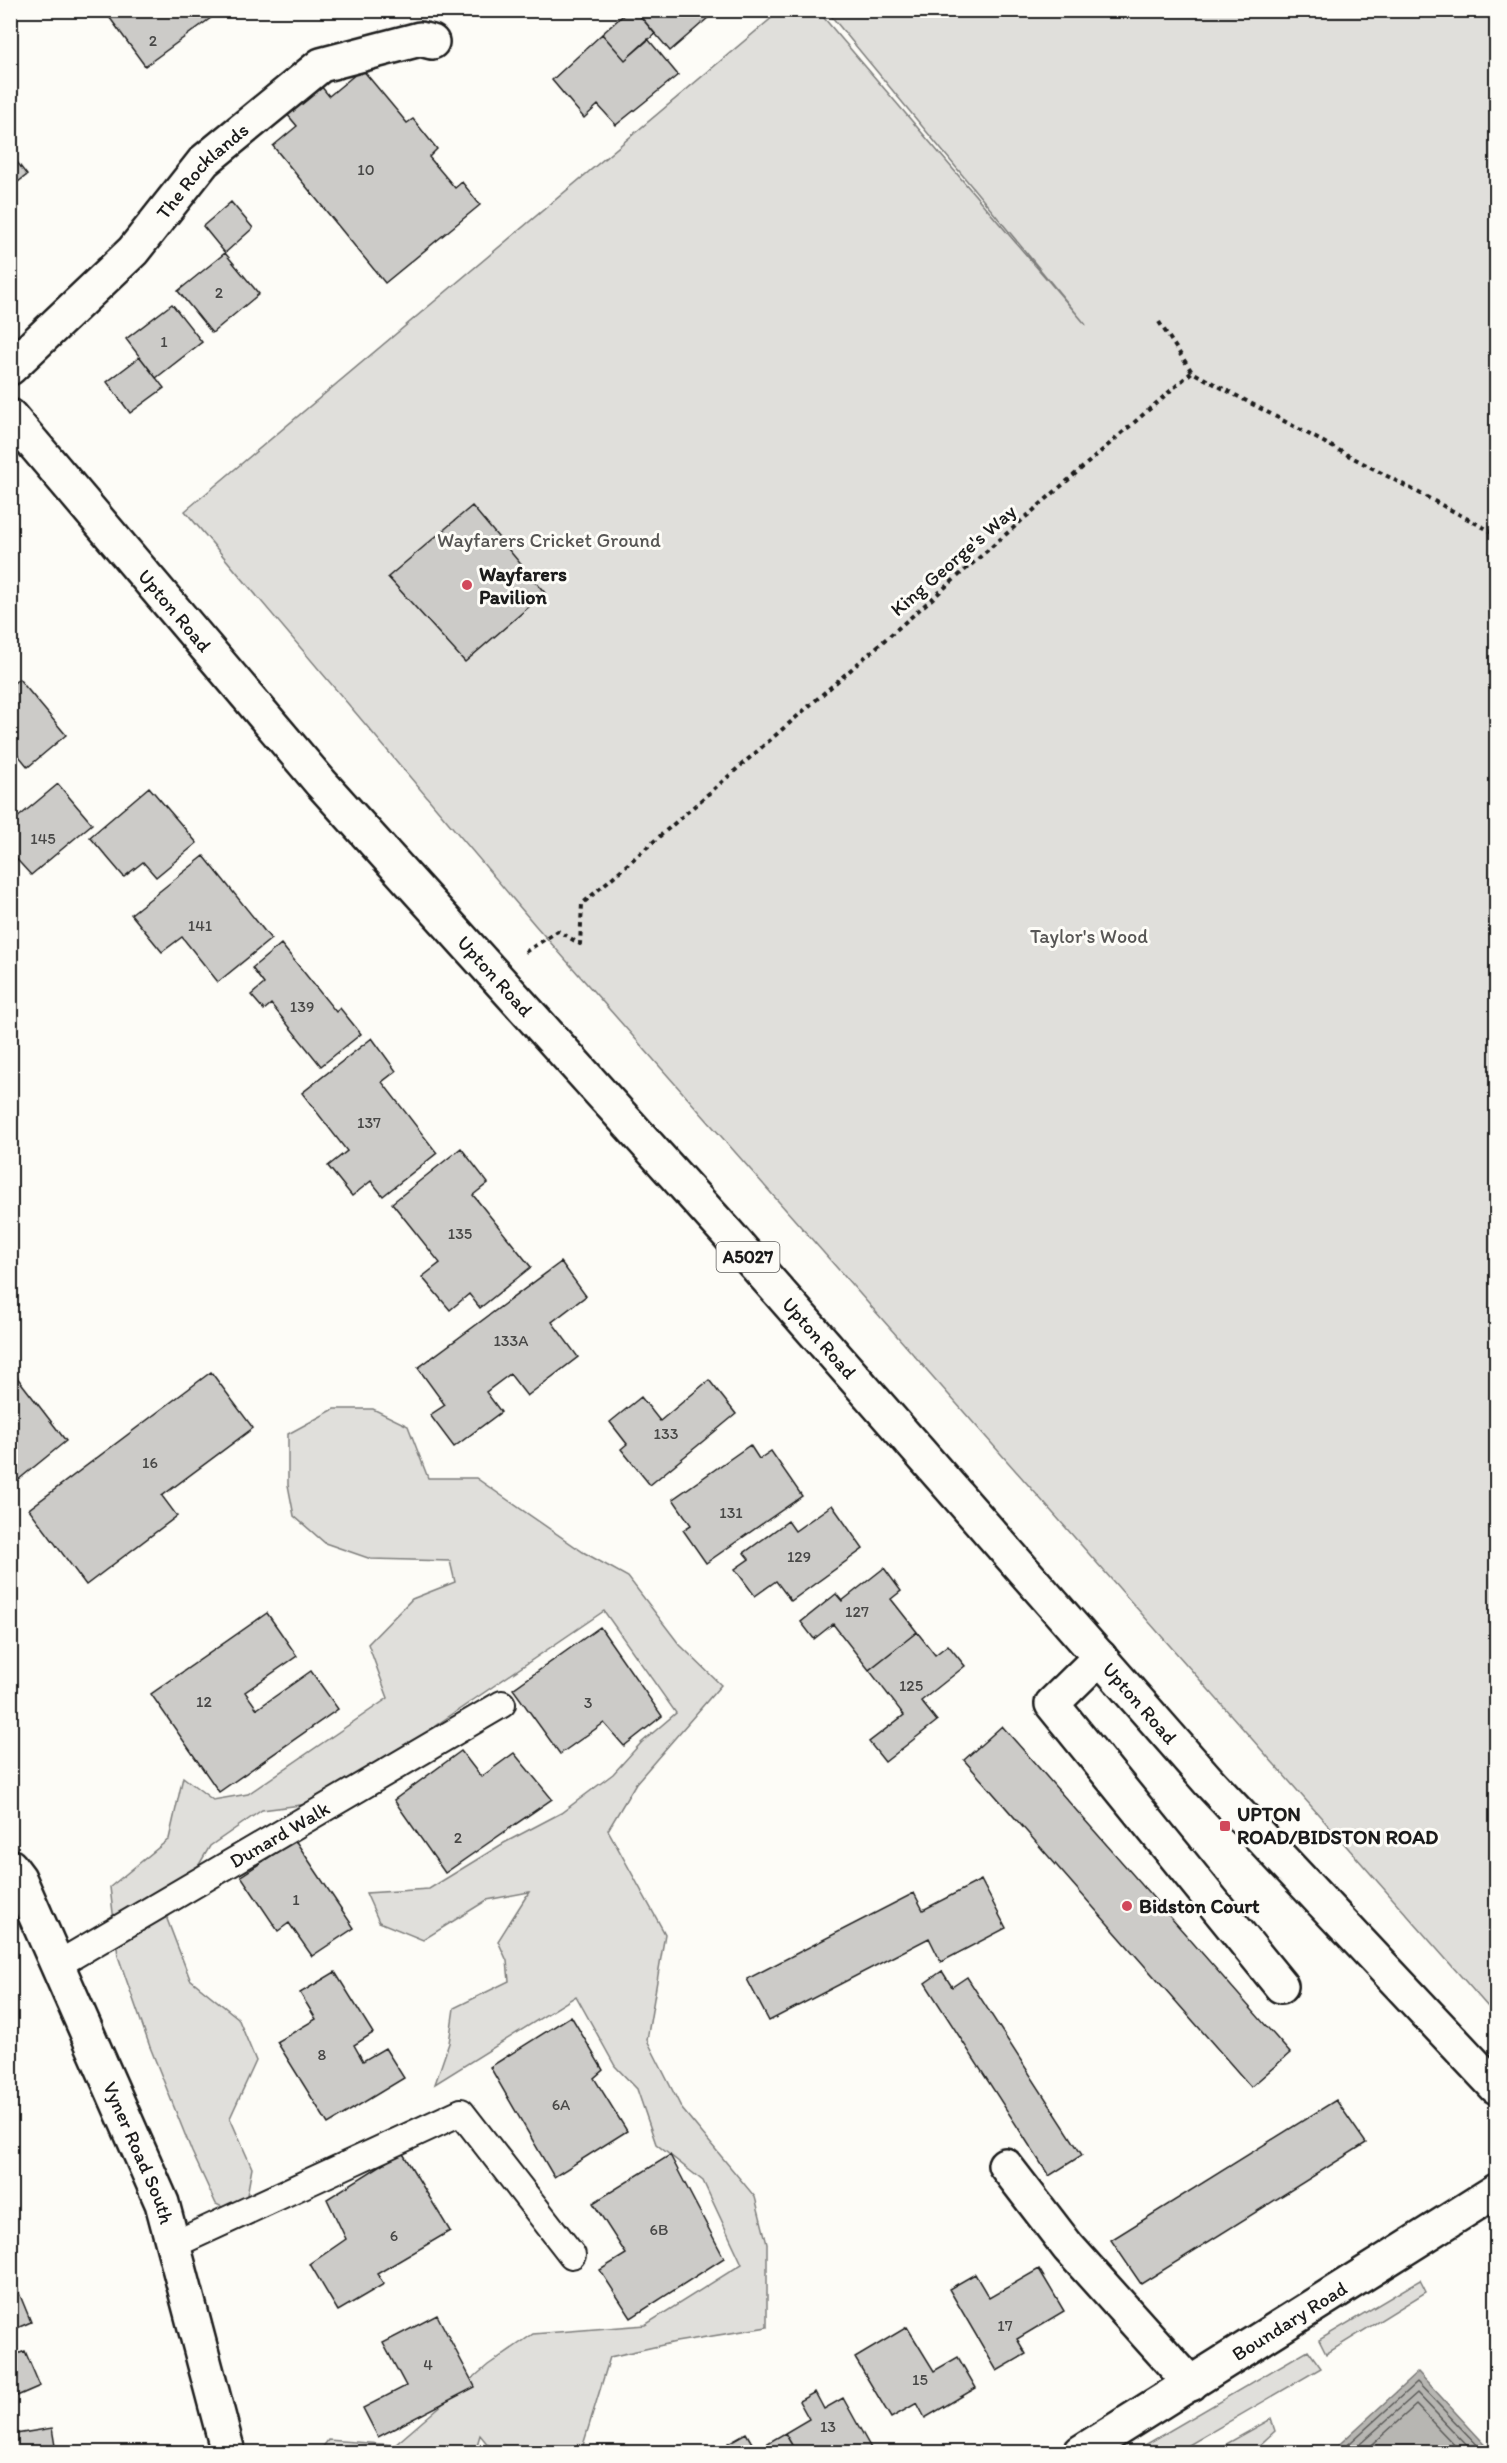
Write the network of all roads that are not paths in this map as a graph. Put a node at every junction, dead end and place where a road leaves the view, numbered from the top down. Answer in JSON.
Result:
{"nodes":[{"id":1,"x":432,"y":42,"type":"dead end"},
{"id":2,"x":10,"y":368,"type":"edge"},
{"id":3,"x":10,"y":416,"type":"edge"},
{"id":4,"x":1100,"y":1657,"type":"junction"},
{"id":5,"x":502,"y":1704,"type":"dead end"},
{"id":6,"x":10,"y":1866,"type":"edge"},
{"id":7,"x":57,"y":1965,"type":"junction"},
{"id":8,"x":1281,"y":1986,"type":"dead end"},
{"id":9,"x":1497,"y":2087,"type":"edge"},
{"id":10,"x":1005,"y":2165,"type":"dead end"},
{"id":11,"x":1497,"y":2191,"type":"edge"},
{"id":12,"x":174,"y":2245,"type":"junction"},
{"id":13,"x":572,"y":2255,"type":"dead end"},
{"id":14,"x":1191,"y":2384,"type":"junction"},
{"id":15,"x":228,"y":2452,"type":"edge"},
{"id":16,"x":1082,"y":2452,"type":"edge"}],
"edges":[{"from":1,"to":2,"type":"main road","name":"The Rocklands"},
{"from":3,"to":4,"type":"main road","name":"Upton Road","number":"A5027"},
{"from":4,"to":8,"type":"main road"},
{"from":4,"to":9,"type":"main road","name":"Upton Road","number":"A5027"},
{"from":5,"to":7,"type":"lane","name":"Dunard Walk"},
{"from":6,"to":7,"type":"main road","name":"Vyner Road South"},
{"from":7,"to":12,"type":"main road","name":"Vyner Road South"},
{"from":10,"to":14,"type":"main road"},
{"from":11,"to":14,"type":"main road","name":"Boundary Road"},
{"from":12,"to":13,"type":"lane"},
{"from":12,"to":15,"type":"main road","name":"Vyner Road South"},
{"from":14,"to":16,"type":"main road","name":"Boundary Road"}]}
